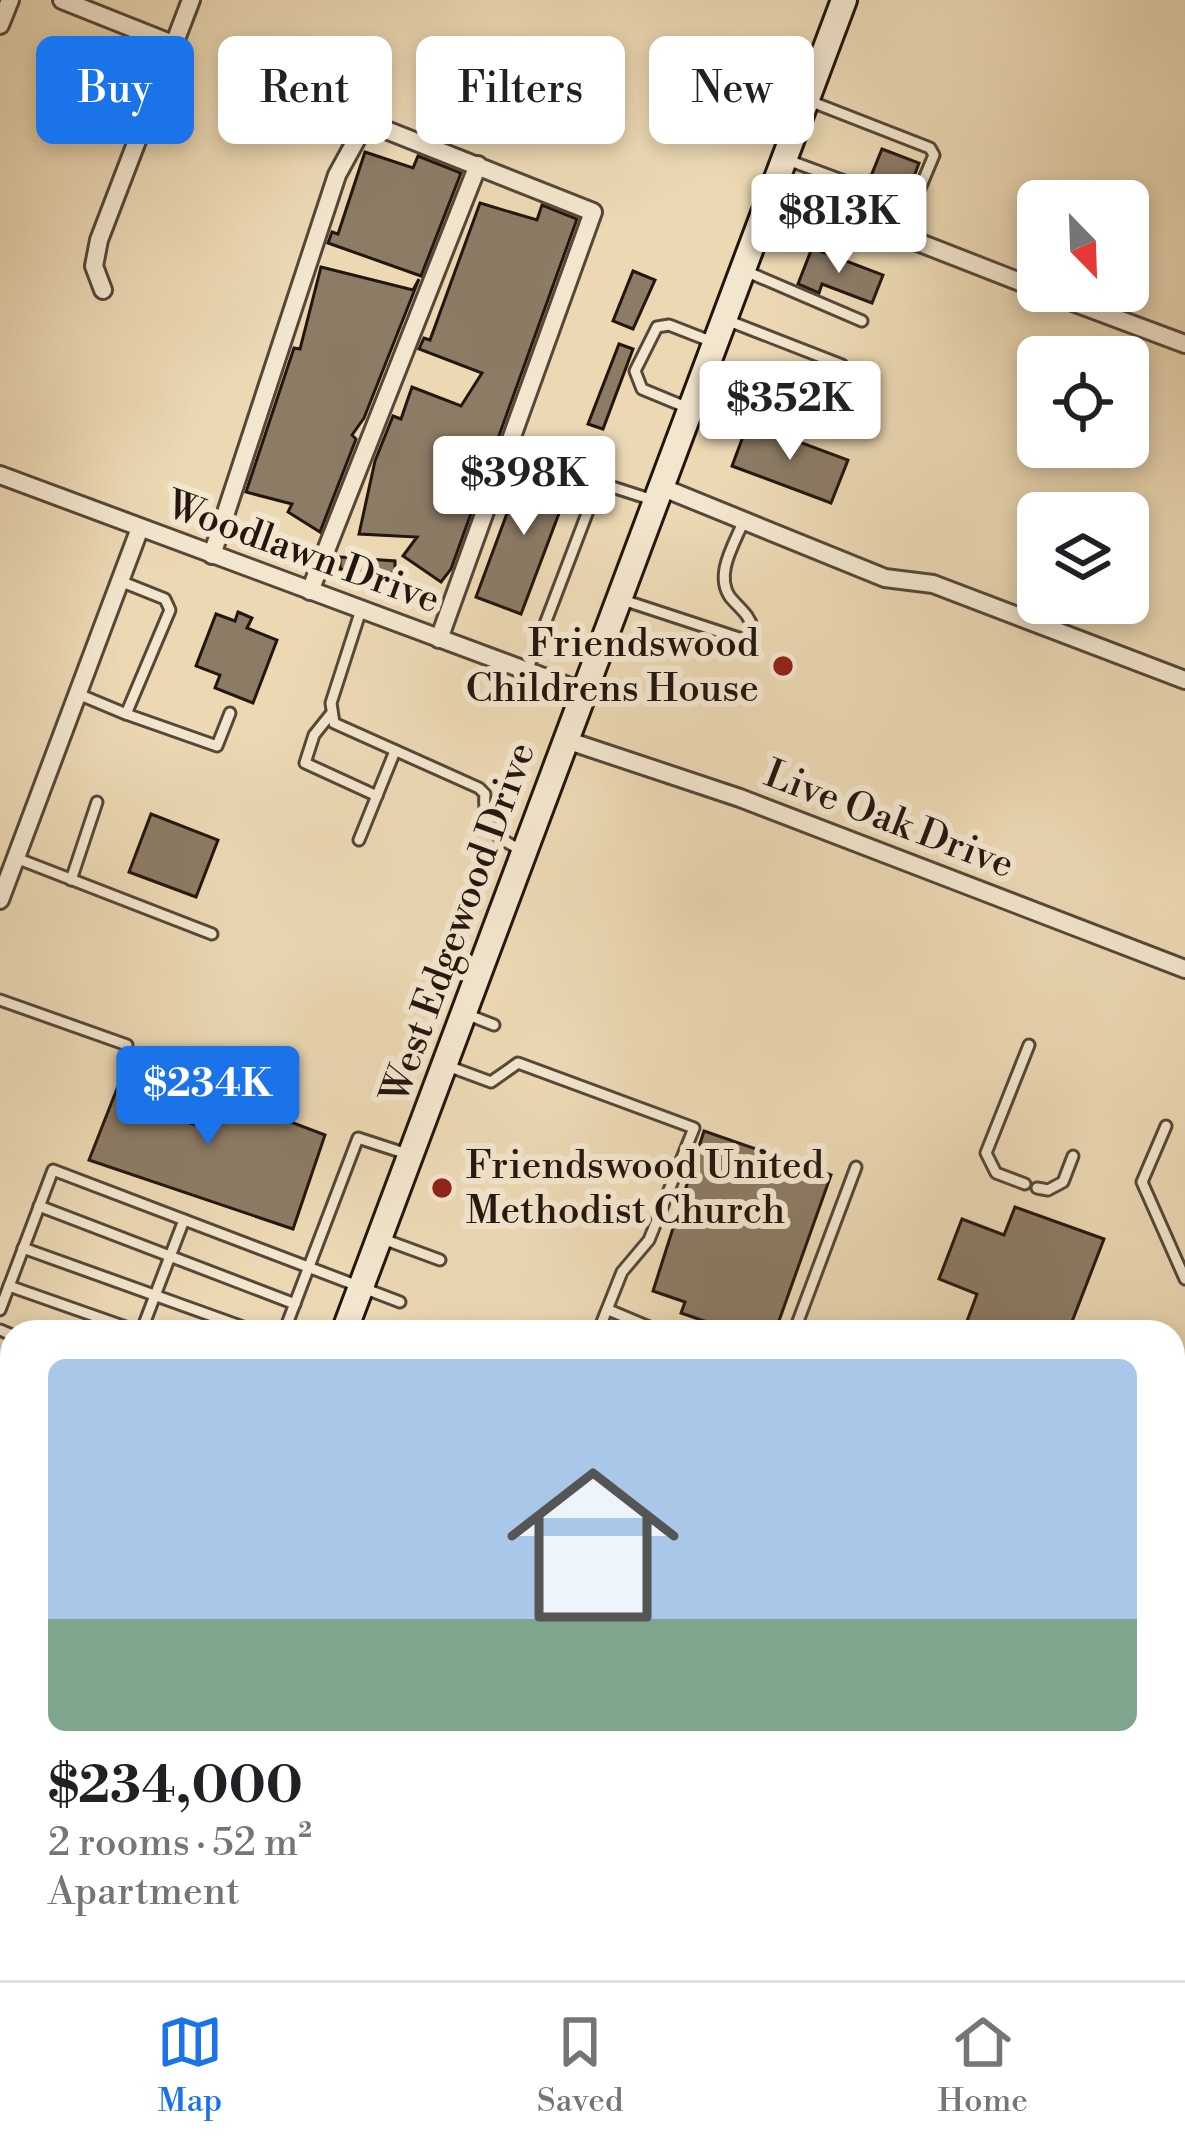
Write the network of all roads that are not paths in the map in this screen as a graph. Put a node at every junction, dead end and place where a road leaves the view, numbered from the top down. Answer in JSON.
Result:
{"nodes":[{"id":1,"x":10,"y":0,"type":"edge"},
{"id":2,"x":62,"y":0,"type":"edge"},
{"id":3,"x":191,"y":0,"type":"edge"},
{"id":4,"x":844,"y":0,"type":"edge"},
{"id":5,"x":0,"y":25,"type":"edge"},
{"id":6,"x":152,"y":36,"type":"edge"},
{"id":7,"x":178,"y":36,"type":"edge"},
{"id":8,"x":814,"y":81,"type":"edge"},
{"id":9,"x":814,"y":103,"type":"edge"},
{"id":10,"x":136,"y":144,"type":"edge"},
{"id":11,"x":790,"y":144,"type":"edge"},
{"id":12,"x":784,"y":159,"type":"junction"},
{"id":13,"x":478,"y":165,"type":"junction"},
{"id":14,"x":774,"y":186,"type":"junction"},
{"id":15,"x":912,"y":206,"type":"junction"},
{"id":16,"x":900,"y":236,"type":"junction"},
{"id":17,"x":743,"y":270,"type":"junction"},
{"id":18,"x":1017,"y":281,"type":"edge"},
{"id":19,"x":103,"y":290,"type":"dead end"},
{"id":20,"x":1100,"y":312,"type":"edge"},
{"id":21,"x":862,"y":321,"type":"dead end"},
{"id":22,"x":720,"y":331,"type":"junction"},
{"id":23,"x":1185,"y":344,"type":"edge"},
{"id":24,"x":842,"y":364,"type":"dead end"},
{"id":25,"x":691,"y":409,"type":"junction"},
{"id":26,"x":0,"y":475,"type":"edge"},
{"id":27,"x":659,"y":494,"type":"junction"},
{"id":28,"x":744,"y":520,"type":"junction"},
{"id":29,"x":140,"y":528,"type":"junction"},
{"id":30,"x":212,"y":555,"type":"junction"},
{"id":31,"x":120,"y":581,"type":"junction"},
{"id":32,"x":310,"y":591,"type":"junction"},
{"id":33,"x":619,"y":599,"type":"junction"},
{"id":34,"x":361,"y":610,"type":"junction"},
{"id":35,"x":439,"y":639,"type":"junction"},
{"id":36,"x":527,"y":671,"type":"junction"},
{"id":37,"x":1185,"y":680,"type":"edge"},
{"id":38,"x":584,"y":692,"type":"junction"},
{"id":39,"x":78,"y":694,"type":"junction"},
{"id":40,"x":230,"y":713,"type":"dead end"},
{"id":41,"x":126,"y":714,"type":"junction"},
{"id":42,"x":330,"y":715,"type":"junction"},
{"id":43,"x":566,"y":740,"type":"junction"},
{"id":44,"x":395,"y":751,"type":"junction"},
{"id":45,"x":377,"y":796,"type":"junction"},
{"id":46,"x":98,"y":802,"type":"dead end"},
{"id":47,"x":359,"y":840,"type":"dead end"},
{"id":48,"x":524,"y":852,"type":"junction"},
{"id":49,"x":16,"y":858,"type":"junction"},
{"id":50,"x":71,"y":880,"type":"junction"},
{"id":51,"x":0,"y":900,"type":"edge"},
{"id":52,"x":212,"y":934,"type":"dead end"},
{"id":53,"x":1185,"y":970,"type":"edge"},
{"id":54,"x":1,"y":1002,"type":"edge"},
{"id":55,"x":463,"y":1012,"type":"junction"},
{"id":56,"x":494,"y":1025,"type":"dead end"},
{"id":57,"x":1029,"y":1045,"type":"dead end"},
{"id":58,"x":127,"y":1046,"type":"dead end"},
{"id":59,"x":445,"y":1065,"type":"junction"},
{"id":60,"x":1166,"y":1126,"type":"dead end"},
{"id":61,"x":411,"y":1155,"type":"junction"},
{"id":62,"x":1073,"y":1156,"type":"dead end"},
{"id":63,"x":856,"y":1167,"type":"dead end"},
{"id":64,"x":39,"y":1206,"type":"junction"},
{"id":65,"x":184,"y":1220,"type":"junction"},
{"id":66,"x":380,"y":1238,"type":"junction"},
{"id":67,"x":23,"y":1247,"type":"junction"},
{"id":68,"x":170,"y":1256,"type":"junction"},
{"id":69,"x":440,"y":1260,"type":"dead end"},
{"id":70,"x":310,"y":1267,"type":"junction"},
{"id":71,"x":1185,"y":1279,"type":"edge"},
{"id":72,"x":9,"y":1286,"type":"junction"},
{"id":73,"x":361,"y":1288,"type":"junction"},
{"id":74,"x":154,"y":1295,"type":"junction"},
{"id":75,"x":400,"y":1303,"type":"dead end"},
{"id":76,"x":295,"y":1304,"type":"junction"},
{"id":77,"x":0,"y":1310,"type":"edge"},
{"id":78,"x":611,"y":1311,"type":"junction"},
{"id":79,"x":107,"y":1320,"type":"edge"},
{"id":80,"x":145,"y":1320,"type":"edge"},
{"id":81,"x":224,"y":1320,"type":"edge"},
{"id":82,"x":289,"y":1320,"type":"edge"},
{"id":83,"x":349,"y":1320,"type":"edge"},
{"id":84,"x":605,"y":1320,"type":"edge"},
{"id":85,"x":630,"y":1320,"type":"edge"},
{"id":86,"x":799,"y":1320,"type":"edge"}],
"edges":[{"from":1,"to":5,"type":"street"},
{"from":2,"to":6,"type":"street"},
{"from":3,"to":7,"type":"street"},
{"from":4,"to":8,"type":"main road","name":"West Edgewood Drive"},
{"from":9,"to":15,"type":"lane"},
{"from":10,"to":19,"type":"street"},
{"from":11,"to":12,"type":"main road","name":"West Edgewood Drive"},
{"from":12,"to":14,"type":"main road","name":"West Edgewood Drive"},
{"from":12,"to":15,"type":"lane"},
{"from":13,"to":30,"type":"street"},
{"from":13,"to":32,"type":"street"},
{"from":13,"to":35,"type":"street"},
{"from":14,"to":16,"type":"street"},
{"from":14,"to":17,"type":"main road","name":"West Edgewood Drive"},
{"from":15,"to":16,"type":"lane"},
{"from":16,"to":18,"type":"street"},
{"from":17,"to":21,"type":"lane"},
{"from":17,"to":22,"type":"main road","name":"West Edgewood Drive"},
{"from":20,"to":23,"type":"street"},
{"from":22,"to":24,"type":"lane"},
{"from":22,"to":25,"type":"main road","name":"West Edgewood Drive"},
{"from":22,"to":25,"type":"lane"},
{"from":25,"to":27,"type":"main road","name":"West Edgewood Drive"},
{"from":26,"to":29,"type":"street","name":"Woodlawn Drive"},
{"from":27,"to":28,"type":"street"},
{"from":27,"to":33,"type":"main road","name":"West Edgewood Drive"},
{"from":27,"to":36,"type":"lane"},
{"from":28,"to":33,"type":"lane"},
{"from":28,"to":37,"type":"street"},
{"from":29,"to":30,"type":"street","name":"Woodlawn Drive"},
{"from":29,"to":31,"type":"street"},
{"from":30,"to":32,"type":"street","name":"Woodlawn Drive"},
{"from":31,"to":39,"type":"street"},
{"from":31,"to":41,"type":"lane"},
{"from":32,"to":34,"type":"street","name":"Woodlawn Drive"},
{"from":33,"to":38,"type":"main road","name":"West Edgewood Drive"},
{"from":34,"to":35,"type":"street","name":"Woodlawn Drive"},
{"from":34,"to":42,"type":"lane"},
{"from":35,"to":36,"type":"street","name":"Woodlawn Drive"},
{"from":36,"to":38,"type":"street","name":"Woodlawn Drive"},
{"from":38,"to":43,"type":"main road","name":"West Edgewood Drive"},
{"from":39,"to":41,"type":"lane"},
{"from":39,"to":49,"type":"street"},
{"from":40,"to":41,"type":"lane"},
{"from":42,"to":44,"type":"lane"},
{"from":42,"to":45,"type":"lane"},
{"from":43,"to":48,"type":"main road","name":"West Edgewood Drive"},
{"from":43,"to":53,"type":"street","name":"Live Oak Drive"},
{"from":44,"to":45,"type":"lane"},
{"from":44,"to":48,"type":"lane"},
{"from":45,"to":47,"type":"lane"},
{"from":46,"to":50,"type":"lane"},
{"from":48,"to":55,"type":"main road","name":"West Edgewood Drive"},
{"from":49,"to":50,"type":"lane"},
{"from":49,"to":51,"type":"street"},
{"from":50,"to":52,"type":"lane"},
{"from":54,"to":58,"type":"lane"},
{"from":55,"to":56,"type":"lane"},
{"from":55,"to":59,"type":"main road","name":"West Edgewood Drive"},
{"from":57,"to":62,"type":"lane"},
{"from":59,"to":61,"type":"main road","name":"West Edgewood Drive"},
{"from":59,"to":78,"type":"lane"},
{"from":60,"to":71,"type":"lane"},
{"from":61,"to":66,"type":"main road","name":"West Edgewood Drive"},
{"from":61,"to":70,"type":"lane"},
{"from":63,"to":86,"type":"lane"},
{"from":64,"to":65,"type":"lane"},
{"from":64,"to":67,"type":"lane"},
{"from":64,"to":68,"type":"lane"},
{"from":65,"to":68,"type":"lane"},
{"from":65,"to":70,"type":"lane"},
{"from":66,"to":69,"type":"lane"},
{"from":66,"to":73,"type":"main road","name":"West Edgewood Drive"},
{"from":67,"to":72,"type":"lane"},
{"from":67,"to":74,"type":"lane"},
{"from":68,"to":74,"type":"lane"},
{"from":68,"to":76,"type":"lane"},
{"from":70,"to":73,"type":"lane"},
{"from":70,"to":76,"type":"lane"},
{"from":72,"to":77,"type":"lane"},
{"from":72,"to":79,"type":"lane"},
{"from":73,"to":75,"type":"lane"},
{"from":73,"to":83,"type":"main road","name":"West Edgewood Drive"},
{"from":74,"to":80,"type":"lane"},
{"from":74,"to":81,"type":"lane"},
{"from":76,"to":82,"type":"lane"},
{"from":78,"to":84,"type":"lane"},
{"from":78,"to":85,"type":"lane"}]}
